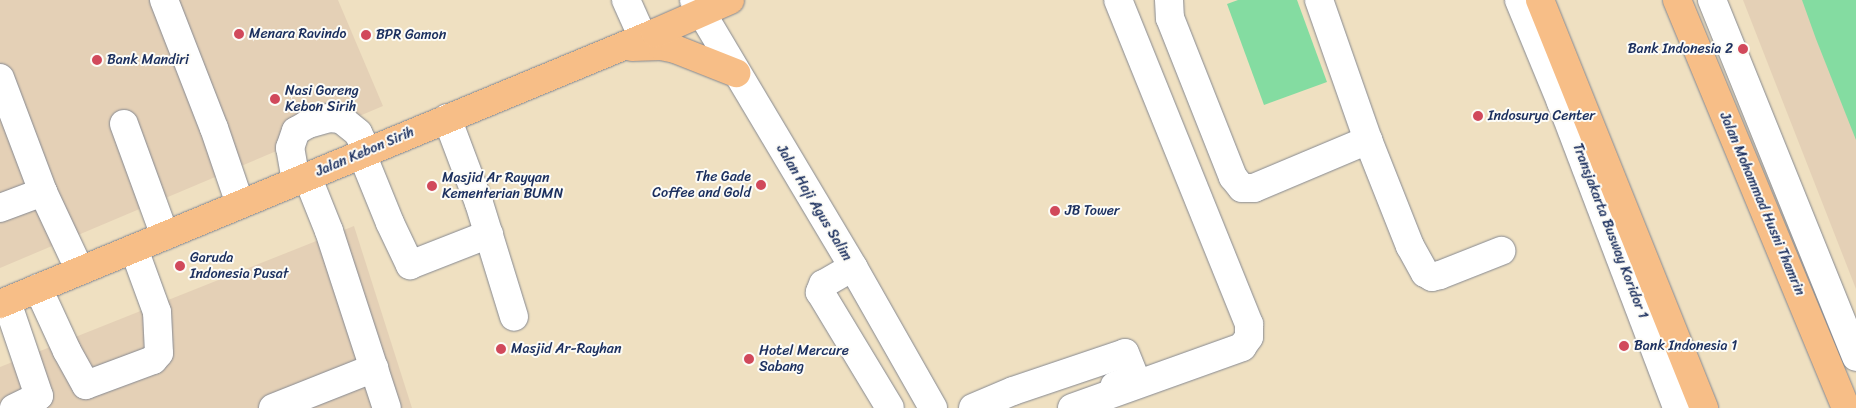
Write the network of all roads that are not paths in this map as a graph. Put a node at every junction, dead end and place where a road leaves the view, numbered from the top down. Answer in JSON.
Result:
{"nodes":[{"id":1,"x":164,"y":0,"type":"edge"},
{"id":2,"x":626,"y":0,"type":"edge"},
{"id":3,"x":730,"y":0,"type":"edge"},
{"id":4,"x":1118,"y":0,"type":"edge"},
{"id":5,"x":1169,"y":0,"type":"edge"},
{"id":6,"x":1320,"y":0,"type":"edge"},
{"id":7,"x":1519,"y":0,"type":"edge"},
{"id":8,"x":1540,"y":0,"type":"edge"},
{"id":9,"x":1677,"y":0,"type":"edge"},
{"id":10,"x":1712,"y":0,"type":"edge"},
{"id":11,"x":697,"y":6,"type":"edge"},
{"id":12,"x":643,"y":38,"type":"junction"},
{"id":13,"x":615,"y":50,"type":"junction"},
{"id":14,"x":736,"y":73,"type":"junction"},
{"id":15,"x":0,"y":78,"type":"edge"},
{"id":16,"x":447,"y":118,"type":"junction"},
{"id":17,"x":124,"y":124,"type":"dead end"},
{"id":18,"x":1368,"y":140,"type":"junction"},
{"id":19,"x":365,"y":152,"type":"junction"},
{"id":20,"x":302,"y":178,"type":"junction"},
{"id":21,"x":44,"y":192,"type":"junction"},
{"id":22,"x":240,"y":204,"type":"junction"},
{"id":23,"x":0,"y":208,"type":"edge"},
{"id":24,"x":489,"y":234,"type":"junction"},
{"id":25,"x":165,"y":236,"type":"junction"},
{"id":26,"x":134,"y":249,"type":"junction"},
{"id":27,"x":1501,"y":251,"type":"dead end"},
{"id":28,"x":853,"y":267,"type":"junction"},
{"id":29,"x":80,"y":271,"type":"junction"},
{"id":30,"x":38,"y":288,"type":"junction"},
{"id":31,"x":3,"y":303,"type":"edge"},
{"id":32,"x":514,"y":317,"type":"dead end"},
{"id":33,"x":1856,"y":357,"type":"edge"},
{"id":34,"x":374,"y":368,"type":"junction"},
{"id":35,"x":41,"y":402,"type":"edge"},
{"id":36,"x":14,"y":408,"type":"edge"},
{"id":37,"x":273,"y":408,"type":"edge"},
{"id":38,"x":387,"y":408,"type":"edge"},
{"id":39,"x":890,"y":408,"type":"edge"},
{"id":40,"x":933,"y":408,"type":"edge"},
{"id":41,"x":973,"y":408,"type":"edge"},
{"id":42,"x":1055,"y":408,"type":"edge"},
{"id":43,"x":1072,"y":408,"type":"edge"},
{"id":44,"x":1677,"y":408,"type":"edge"},
{"id":45,"x":1704,"y":408,"type":"edge"},
{"id":46,"x":1846,"y":408,"type":"edge"}],
"edges":[{"from":1,"to":22,"type":"street"},
{"from":2,"to":12,"type":"street"},
{"from":3,"to":11,"type":"main road","name":"Jalan Kebon Sirih"},
{"from":4,"to":43,"type":"street"},
{"from":5,"to":18,"type":"street"},
{"from":6,"to":18,"type":"street"},
{"from":7,"to":44,"type":"street","name":"Transjakarta Busway Koridor 1"},
{"from":8,"to":45,"type":"main road"},
{"from":9,"to":46,"type":"main road","name":"Jalan Mohammad Husni Thamrin"},
{"from":10,"to":33,"type":"street"},
{"from":11,"to":12,"type":"main road","name":"Jalan Kebon Sirih"},
{"from":11,"to":14,"type":"street","name":"Jalan Haji Agus Salim"},
{"from":12,"to":13,"type":"main road","name":"Jalan Kebon Sirih"},
{"from":13,"to":14,"type":"main road"},
{"from":13,"to":16,"type":"main road","name":"Jalan Kebon Sirih"},
{"from":14,"to":28,"type":"street","name":"Jalan Haji Agus Salim"},
{"from":15,"to":21,"type":"street"},
{"from":16,"to":19,"type":"main road","name":"Jalan Kebon Sirih"},
{"from":16,"to":24,"type":"street"},
{"from":17,"to":25,"type":"street"},
{"from":18,"to":27,"type":"street"},
{"from":19,"to":20,"type":"main road","name":"Jalan Kebon Sirih"},
{"from":19,"to":20,"type":"street"},
{"from":19,"to":24,"type":"street"},
{"from":20,"to":22,"type":"main road","name":"Jalan Kebon Sirih"},
{"from":20,"to":34,"type":"street"},
{"from":21,"to":23,"type":"street"},
{"from":21,"to":29,"type":"street"},
{"from":22,"to":25,"type":"main road","name":"Jalan Kebon Sirih"},
{"from":24,"to":32,"type":"street"},
{"from":25,"to":26,"type":"main road","name":"Jalan Kebon Sirih"},
{"from":26,"to":29,"type":"main road","name":"Jalan Kebon Sirih"},
{"from":26,"to":30,"type":"street"},
{"from":28,"to":39,"type":"street"},
{"from":28,"to":40,"type":"street","name":"Jalan Haji Agus Salim"},
{"from":29,"to":30,"type":"main road","name":"Jalan Kebon Sirih"},
{"from":30,"to":31,"type":"main road","name":"Jalan Kebon Sirih"},
{"from":31,"to":35,"type":"street"},
{"from":34,"to":37,"type":"street"},
{"from":34,"to":38,"type":"street"},
{"from":35,"to":36,"type":"street"},
{"from":41,"to":42,"type":"street"}]}
